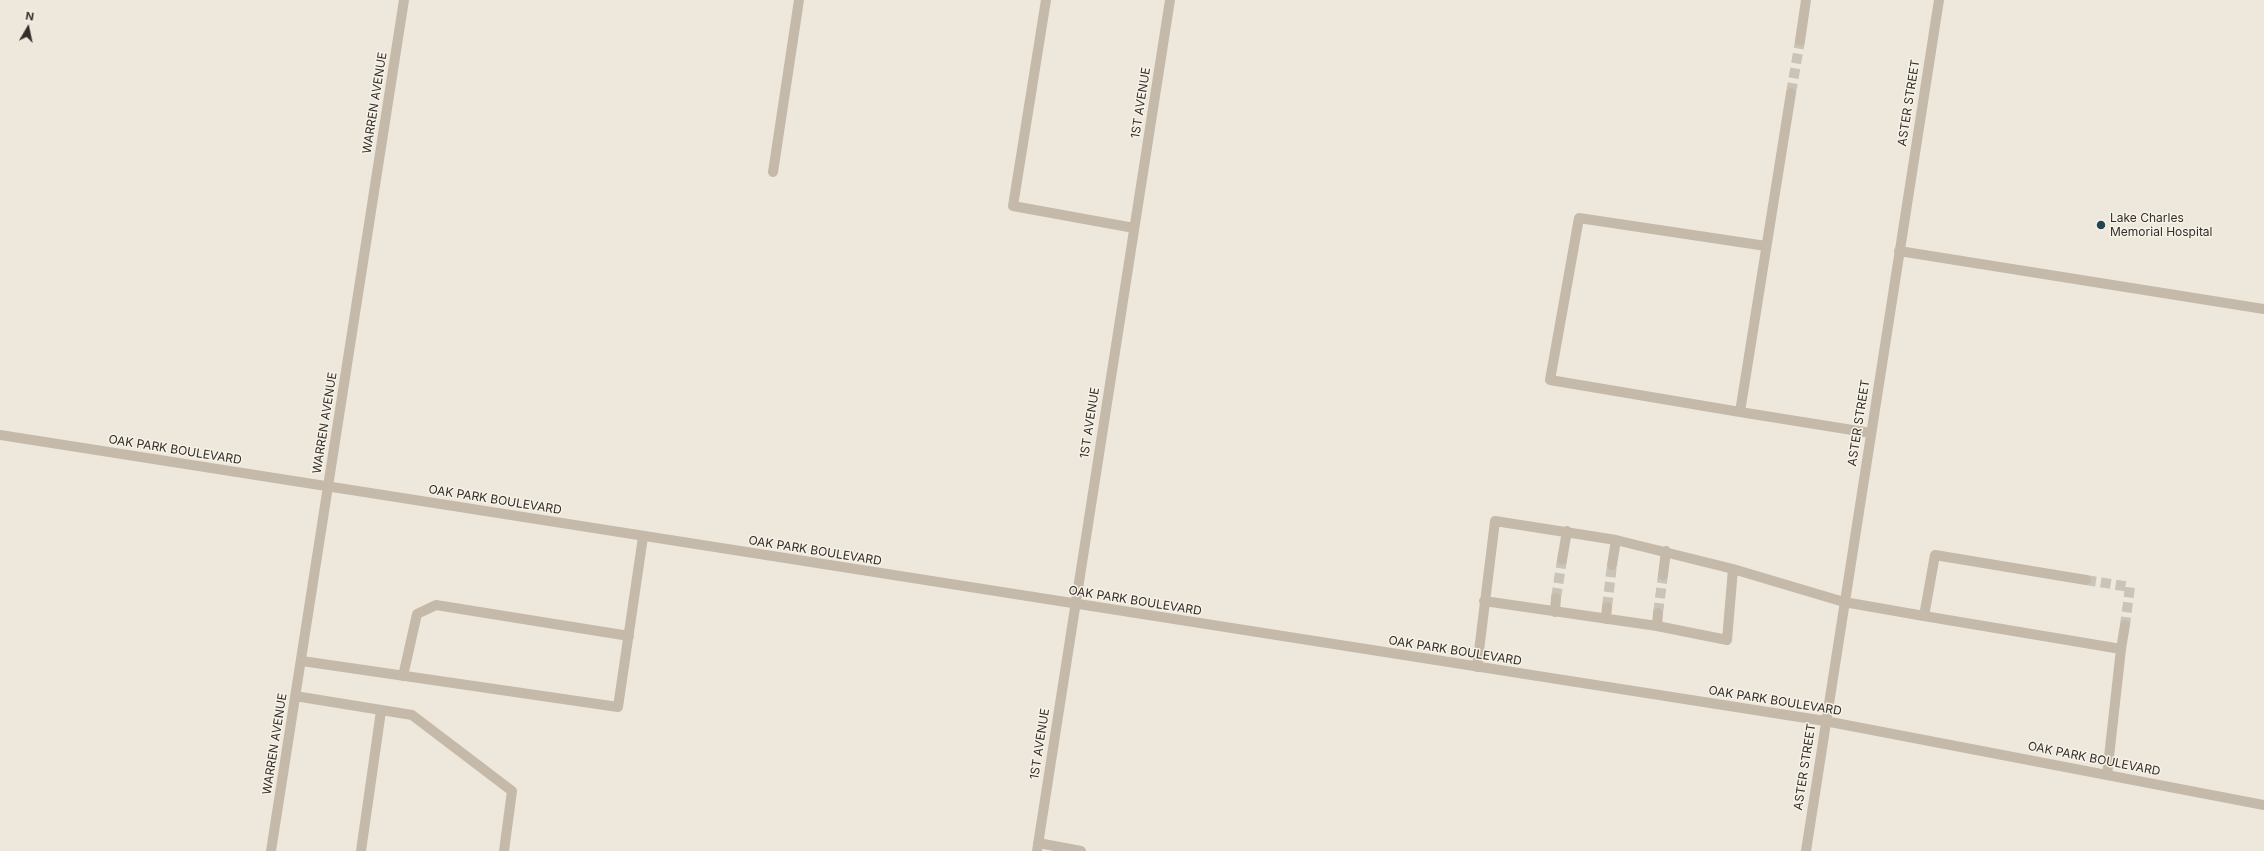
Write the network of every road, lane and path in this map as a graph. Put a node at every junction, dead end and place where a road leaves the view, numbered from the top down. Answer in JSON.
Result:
{"nodes":[{"id":1,"x":404,"y":0,"type":"edge"},
{"id":2,"x":799,"y":0,"type":"edge"},
{"id":3,"x":1046,"y":0,"type":"edge"},
{"id":4,"x":1170,"y":0,"type":"edge"},
{"id":5,"x":1806,"y":0,"type":"edge"},
{"id":6,"x":1939,"y":0,"type":"edge"},
{"id":7,"x":1800,"y":41,"type":"tunnel mouth"},
{"id":8,"x":1791,"y":93,"type":"tunnel mouth"},
{"id":9,"x":773,"y":172,"type":"dead end"},
{"id":10,"x":1134,"y":228,"type":"junction"},
{"id":11,"x":1766,"y":246,"type":"junction"},
{"id":12,"x":1899,"y":251,"type":"junction"},
{"id":13,"x":2264,"y":310,"type":"edge"},
{"id":14,"x":1740,"y":412,"type":"junction"},
{"id":15,"x":1870,"y":433,"type":"junction"},
{"id":16,"x":0,"y":435,"type":"edge"},
{"id":17,"x":328,"y":487,"type":"junction"},
{"id":18,"x":1567,"y":531,"type":"junction"},
{"id":19,"x":643,"y":537,"type":"junction"},
{"id":20,"x":1616,"y":540,"type":"junction"},
{"id":21,"x":1666,"y":551,"type":"junction"},
{"id":22,"x":1562,"y":560,"type":"tunnel mouth"},
{"id":23,"x":1612,"y":565,"type":"tunnel mouth"},
{"id":24,"x":1733,"y":569,"type":"junction"},
{"id":25,"x":1663,"y":575,"type":"tunnel mouth"},
{"id":26,"x":2086,"y":580,"type":"tunnel mouth"},
{"id":27,"x":1556,"y":598,"type":"tunnel mouth"},
{"id":28,"x":1484,"y":601,"type":"junction"},
{"id":29,"x":1844,"y":602,"type":"junction"},
{"id":30,"x":1075,"y":605,"type":"junction"},
{"id":31,"x":1607,"y":607,"type":"tunnel mouth"},
{"id":32,"x":1555,"y":612,"type":"junction"},
{"id":33,"x":1658,"y":613,"type":"tunnel mouth"},
{"id":34,"x":1924,"y":616,"type":"junction"},
{"id":35,"x":1606,"y":619,"type":"junction"},
{"id":36,"x":2125,"y":625,"type":"tunnel mouth"},
{"id":37,"x":1657,"y":626,"type":"junction"},
{"id":38,"x":629,"y":636,"type":"junction"},
{"id":39,"x":2120,"y":649,"type":"junction"},
{"id":40,"x":302,"y":661,"type":"junction"},
{"id":41,"x":1477,"y":667,"type":"junction"},
{"id":42,"x":403,"y":676,"type":"junction"},
{"id":43,"x":295,"y":696,"type":"junction"},
{"id":44,"x":381,"y":711,"type":"junction"},
{"id":45,"x":1825,"y":721,"type":"junction"},
{"id":46,"x":2107,"y":775,"type":"junction"},
{"id":47,"x":2264,"y":805,"type":"edge"},
{"id":48,"x":1037,"y":847,"type":"edge"},
{"id":49,"x":271,"y":851,"type":"edge"},
{"id":50,"x":361,"y":851,"type":"edge"},
{"id":51,"x":504,"y":851,"type":"edge"},
{"id":52,"x":1081,"y":851,"type":"edge"},
{"id":53,"x":1806,"y":851,"type":"edge"}],
"edges":[{"from":1,"to":17,"type":"street","name":"WARREN AVENUE"},
{"from":2,"to":9,"type":"street"},
{"from":3,"to":10,"type":"street"},
{"from":4,"to":10,"type":"street","name":"1ST AVENUE"},
{"from":5,"to":7,"type":"street"},
{"from":6,"to":12,"type":"street","name":"ASTER STREET"},
{"from":8,"to":11,"type":"street"},
{"from":10,"to":30,"type":"street","name":"1ST AVENUE"},
{"from":11,"to":14,"type":"street"},
{"from":11,"to":14,"type":"street"},
{"from":12,"to":13,"type":"street"},
{"from":12,"to":15,"type":"street","name":"ASTER STREET"},
{"from":14,"to":15,"type":"street"},
{"from":15,"to":29,"type":"street","name":"ASTER STREET"},
{"from":16,"to":17,"type":"street","name":"OAK PARK BOULEVARD"},
{"from":17,"to":19,"type":"street","name":"OAK PARK BOULEVARD"},
{"from":17,"to":40,"type":"street","name":"WARREN AVENUE"},
{"from":18,"to":20,"type":"street"},
{"from":18,"to":22,"type":"street"},
{"from":18,"to":28,"type":"street"},
{"from":19,"to":30,"type":"street","name":"OAK PARK BOULEVARD"},
{"from":19,"to":38,"type":"street"},
{"from":20,"to":21,"type":"street"},
{"from":20,"to":23,"type":"street"},
{"from":21,"to":24,"type":"street"},
{"from":21,"to":25,"type":"street"},
{"from":24,"to":29,"type":"street"},
{"from":24,"to":37,"type":"street"},
{"from":26,"to":34,"type":"street"},
{"from":27,"to":32,"type":"street"},
{"from":28,"to":32,"type":"street"},
{"from":28,"to":41,"type":"street"},
{"from":29,"to":34,"type":"street"},
{"from":29,"to":45,"type":"street","name":"ASTER STREET"},
{"from":30,"to":41,"type":"street","name":"OAK PARK BOULEVARD"},
{"from":30,"to":48,"type":"street","name":"1ST AVENUE"},
{"from":31,"to":35,"type":"street"},
{"from":32,"to":35,"type":"street"},
{"from":33,"to":37,"type":"street"},
{"from":34,"to":39,"type":"street"},
{"from":35,"to":37,"type":"street"},
{"from":36,"to":39,"type":"street"},
{"from":38,"to":42,"type":"street"},
{"from":38,"to":42,"type":"street"},
{"from":39,"to":46,"type":"street"},
{"from":40,"to":42,"type":"street"},
{"from":40,"to":43,"type":"street","name":"WARREN AVENUE"},
{"from":41,"to":45,"type":"street","name":"OAK PARK BOULEVARD"},
{"from":43,"to":44,"type":"street"},
{"from":43,"to":49,"type":"street","name":"WARREN AVENUE"},
{"from":44,"to":50,"type":"street"},
{"from":44,"to":51,"type":"street"},
{"from":45,"to":46,"type":"street","name":"OAK PARK BOULEVARD"},
{"from":45,"to":53,"type":"street","name":"ASTER STREET"},
{"from":46,"to":47,"type":"street","name":"OAK PARK BOULEVARD"},
{"from":48,"to":52,"type":"street"}]}
